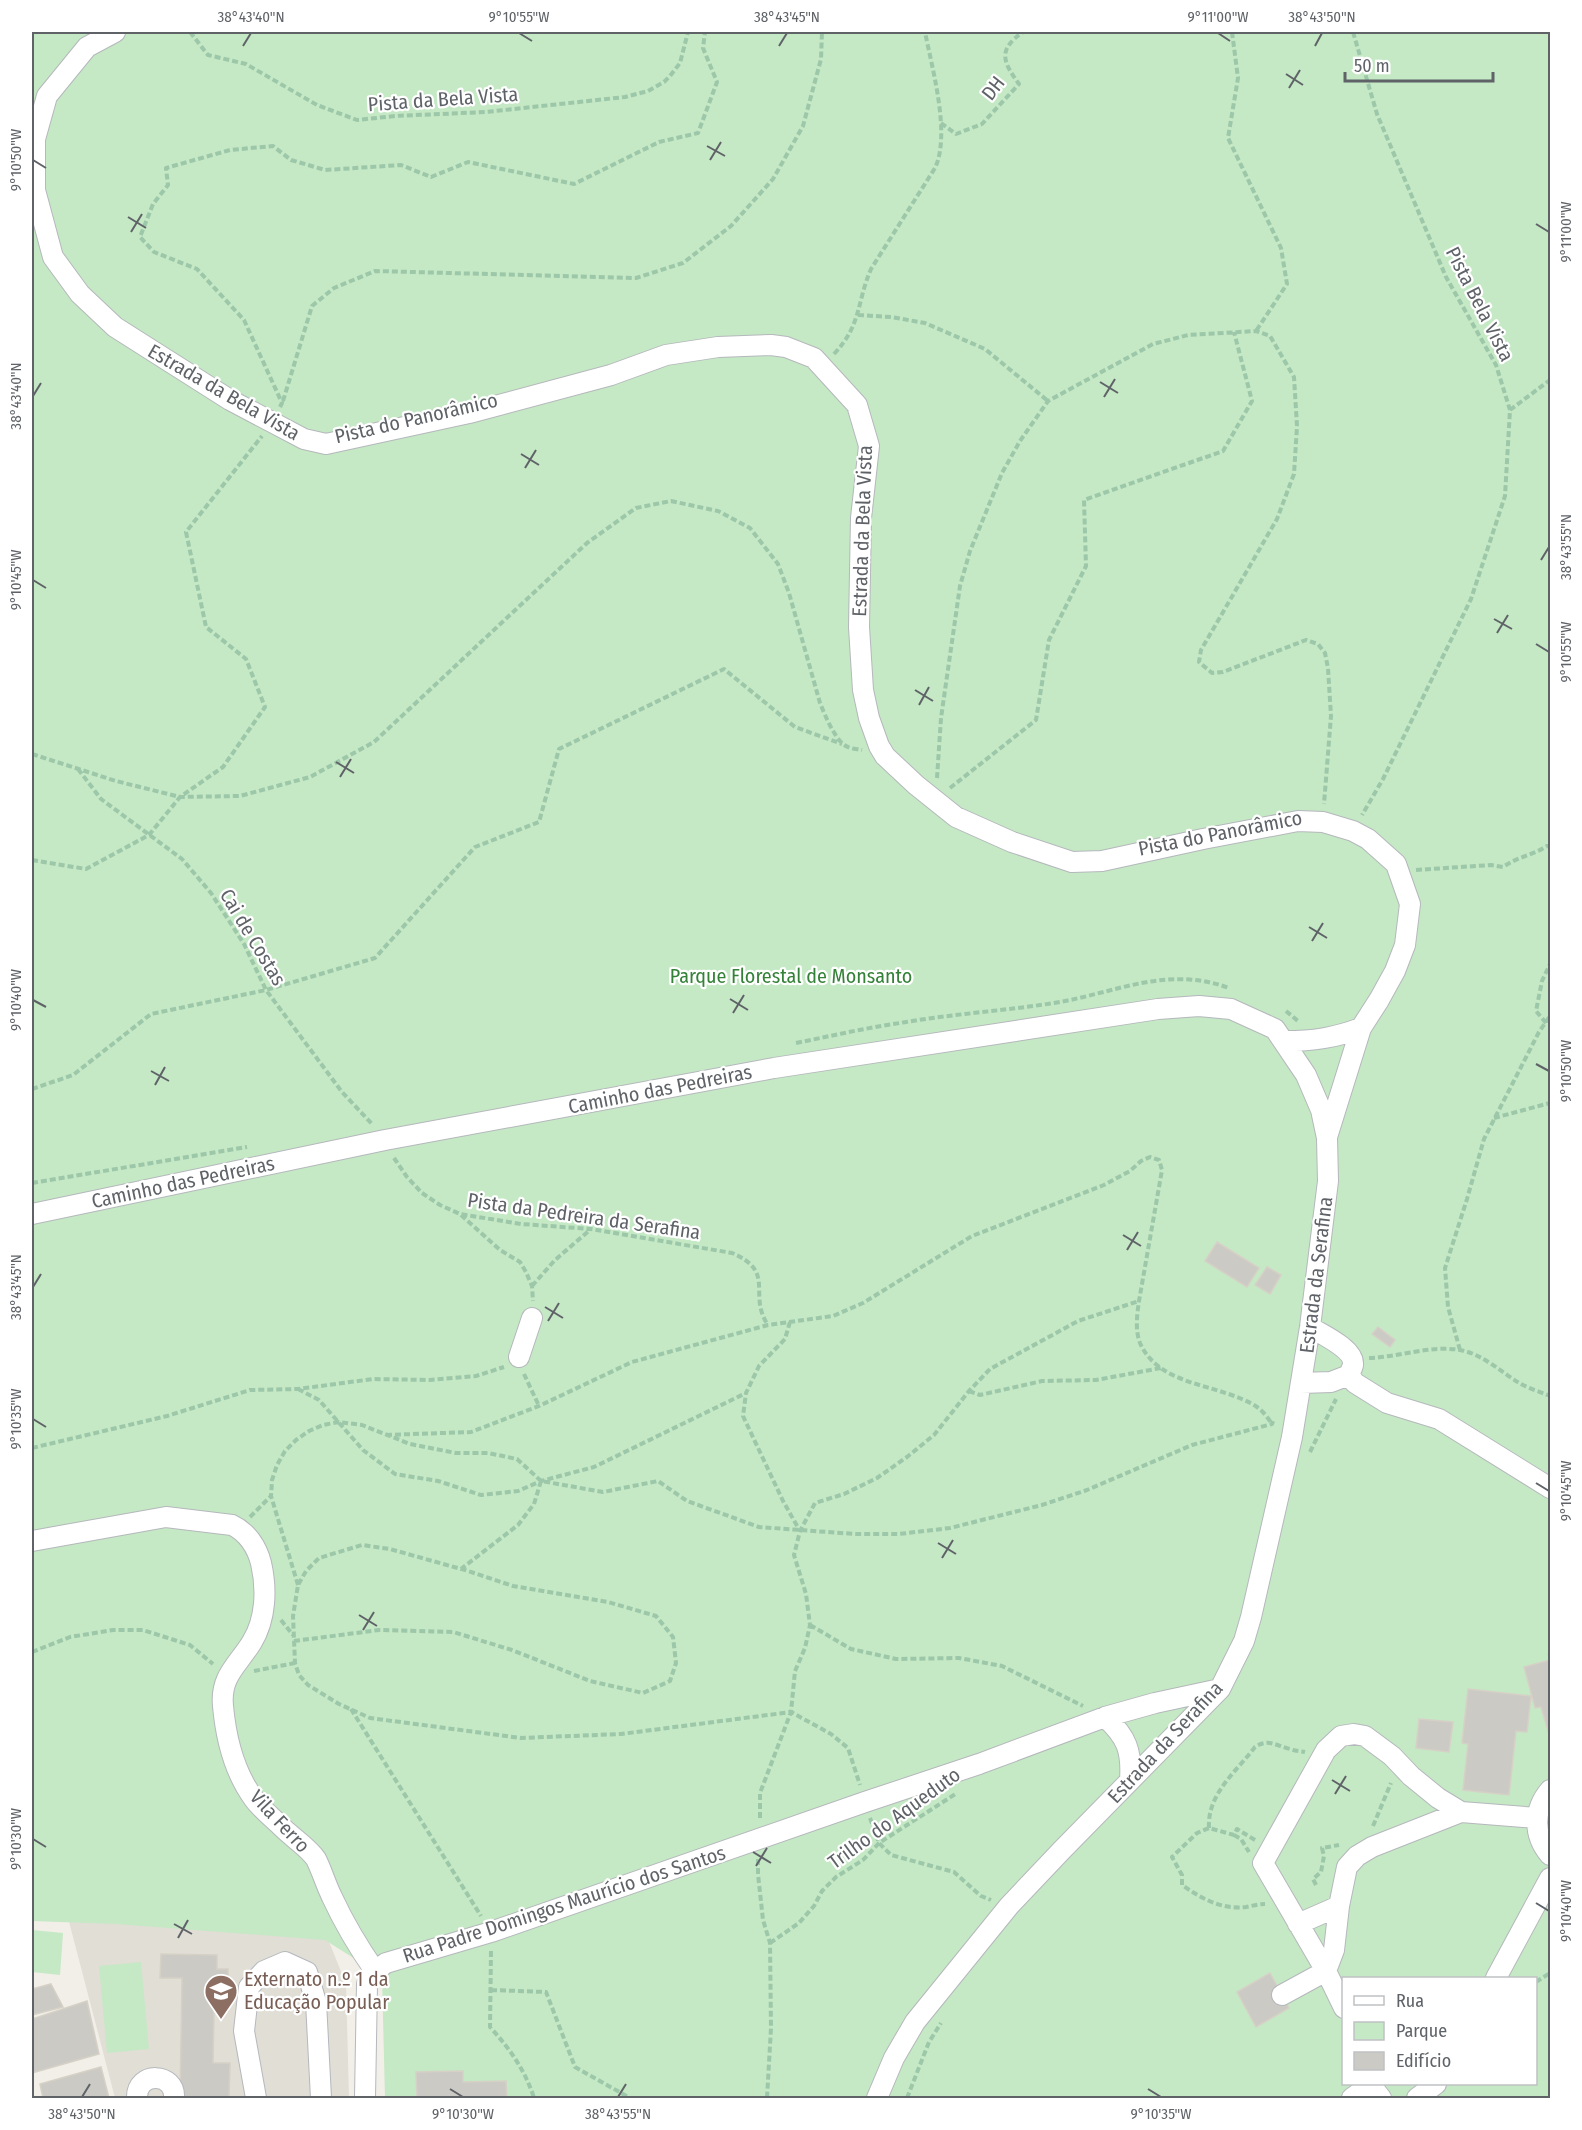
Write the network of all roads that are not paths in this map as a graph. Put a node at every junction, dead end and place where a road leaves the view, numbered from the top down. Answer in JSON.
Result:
{"nodes":[{"id":1,"x":115,"y":32,"type":"edge"},
{"id":2,"x":1361,"y":1028,"type":"junction"},
{"id":3,"x":1285,"y":1041,"type":"junction"},
{"id":4,"x":1327,"y":1138,"type":"junction"},
{"id":5,"x":32,"y":1214,"type":"edge"},
{"id":6,"x":533,"y":1310,"type":"road end"},
{"id":7,"x":1310,"y":1327,"type":"junction"},
{"id":8,"x":518,"y":1360,"type":"road end"},
{"id":9,"x":1349,"y":1375,"type":"junction"},
{"id":10,"x":1301,"y":1383,"type":"junction"},
{"id":11,"x":1551,"y":1488,"type":"edge"},
{"id":12,"x":32,"y":1541,"type":"edge"},
{"id":13,"x":1220,"y":1689,"type":"junction"},
{"id":14,"x":1105,"y":1717,"type":"junction"},
{"id":15,"x":1130,"y":1780,"type":"junction"},
{"id":16,"x":1551,"y":1790,"type":"edge"},
{"id":17,"x":1461,"y":1812,"type":"junction"},
{"id":18,"x":1537,"y":1818,"type":"junction"},
{"id":19,"x":1551,"y":1855,"type":"edge"},
{"id":20,"x":1551,"y":1878,"type":"edge"},
{"id":21,"x":1339,"y":1906,"type":"junction"},
{"id":22,"x":1294,"y":1916,"type":"junction"},
{"id":23,"x":375,"y":1971,"type":"junction"},
{"id":24,"x":1326,"y":1971,"type":"junction"},
{"id":25,"x":1497,"y":1977,"type":"edge"},
{"id":26,"x":1282,"y":1995,"type":"dead end"},
{"id":27,"x":1342,"y":2004,"type":"edge"},
{"id":28,"x":1368,"y":2085,"type":"edge"},
{"id":29,"x":1370,"y":2085,"type":"edge"},
{"id":30,"x":1433,"y":2090,"type":"edge"},
{"id":31,"x":138,"y":2098,"type":"edge"},
{"id":32,"x":174,"y":2098,"type":"edge"},
{"id":33,"x":256,"y":2098,"type":"edge"},
{"id":34,"x":321,"y":2098,"type":"edge"},
{"id":35,"x":365,"y":2098,"type":"edge"},
{"id":36,"x":877,"y":2098,"type":"edge"},
{"id":37,"x":1352,"y":2098,"type":"edge"},
{"id":38,"x":1381,"y":2098,"type":"edge"},
{"id":39,"x":1417,"y":2098,"type":"edge"}],
"edges":[{"from":1,"to":2,"type":"street","name":"Estrada da Bela Vista"},
{"from":2,"to":3,"type":"street"},
{"from":2,"to":4,"type":"street","name":"Estrada da Bela Vista"},
{"from":3,"to":4,"type":"street","name":"Caminho das Pedreiras"},
{"from":3,"to":5,"type":"street","name":"Caminho das Pedreiras"},
{"from":4,"to":7,"type":"street","name":"Estrada da Serafina"},
{"from":6,"to":8,"type":"street"},
{"from":7,"to":9,"type":"street"},
{"from":7,"to":10,"type":"street","name":"Estrada da Serafina"},
{"from":9,"to":10,"type":"street"},
{"from":9,"to":11,"type":"street"},
{"from":10,"to":13,"type":"street","name":"Estrada da Serafina"},
{"from":12,"to":23,"type":"street","name":"Vila Ferro"},
{"from":13,"to":14,"type":"street","name":"Rua Padre Domingos Maurício dos Santos"},
{"from":13,"to":15,"type":"street","name":"Estrada da Serafina"},
{"from":14,"to":15,"type":"street"},
{"from":14,"to":23,"type":"street","name":"Rua Padre Domingos Maurício dos Santos"},
{"from":15,"to":36,"type":"street","name":"Estrada da Serafina"},
{"from":16,"to":18,"type":"street"},
{"from":17,"to":18,"type":"street"},
{"from":17,"to":21,"type":"street"},
{"from":17,"to":22,"type":"street"},
{"from":18,"to":19,"type":"street"},
{"from":20,"to":25,"type":"street"},
{"from":21,"to":22,"type":"street"},
{"from":21,"to":24,"type":"street"},
{"from":22,"to":24,"type":"street"},
{"from":23,"to":35,"type":"street"},
{"from":24,"to":26,"type":"street"},
{"from":24,"to":27,"type":"street"},
{"from":28,"to":37,"type":"street"},
{"from":29,"to":38,"type":"street"},
{"from":30,"to":39,"type":"street"},
{"from":31,"to":32,"type":"street"},
{"from":33,"to":34,"type":"street"}]}
